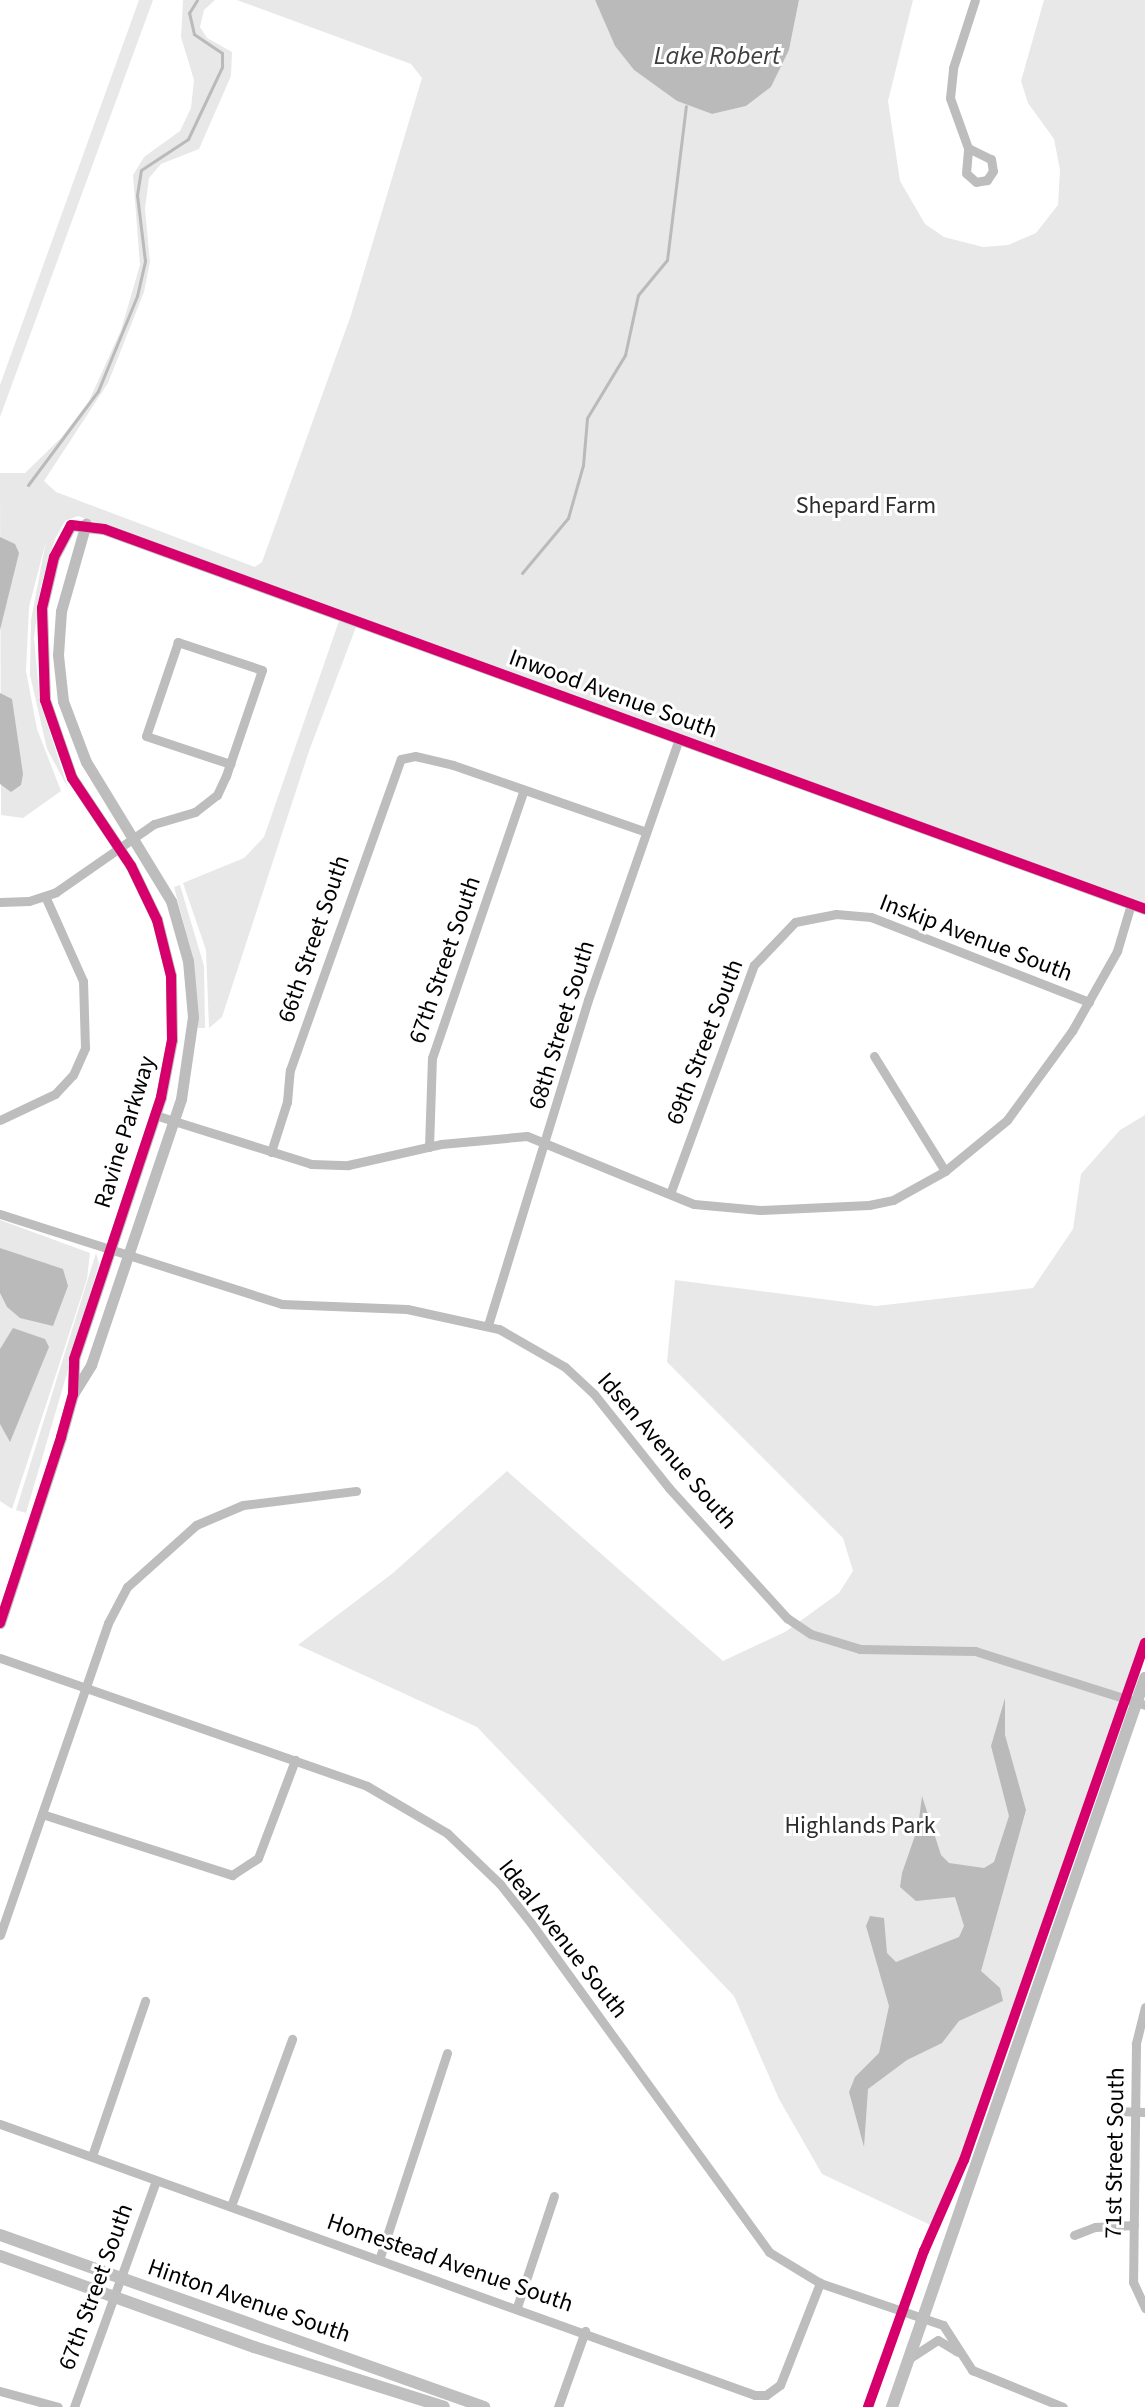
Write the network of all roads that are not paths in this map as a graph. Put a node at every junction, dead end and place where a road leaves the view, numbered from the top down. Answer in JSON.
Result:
{"nodes":[{"id":1,"x":975,"y":0,"type":"edge"},
{"id":2,"x":968,"y":148,"type":"dead end"},
{"id":3,"x":86,"y":523,"type":"junction"},
{"id":4,"x":679,"y":739,"type":"junction"},
{"id":5,"x":230,"y":764,"type":"junction"},
{"id":6,"x":524,"y":790,"type":"junction"},
{"id":7,"x":646,"y":832,"type":"junction"},
{"id":8,"x":135,"y":838,"type":"junction"},
{"id":9,"x":120,"y":848,"type":"junction"},
{"id":10,"x":45,"y":896,"type":"junction"},
{"id":11,"x":0,"y":902,"type":"edge"},
{"id":12,"x":1131,"y":904,"type":"junction"},
{"id":13,"x":1145,"y":909,"type":"edge"},
{"id":14,"x":801,"y":920,"type":"joint"},
{"id":15,"x":1089,"y":1002,"type":"junction"},
{"id":16,"x":874,"y":1056,"type":"dead end"},
{"id":17,"x":155,"y":1115,"type":"junction"},
{"id":18,"x":0,"y":1120,"type":"edge"},
{"id":19,"x":173,"y":1121,"type":"junction"},
{"id":20,"x":547,"y":1140,"type":"junction"},
{"id":21,"x":429,"y":1147,"type":"junction"},
{"id":22,"x":271,"y":1152,"type":"junction"},
{"id":23,"x":945,"y":1171,"type":"junction"},
{"id":24,"x":670,"y":1194,"type":"junction"},
{"id":25,"x":0,"y":1214,"type":"edge"},
{"id":26,"x":109,"y":1250,"type":"junction"},
{"id":27,"x":128,"y":1257,"type":"junction"},
{"id":28,"x":488,"y":1325,"type":"junction"},
{"id":29,"x":73,"y":1394,"type":"junction"},
{"id":30,"x":356,"y":1491,"type":"dead end"},
{"id":31,"x":0,"y":1623,"type":"edge"},
{"id":32,"x":0,"y":1658,"type":"edge"},
{"id":33,"x":1145,"y":1678,"type":"edge"},
{"id":34,"x":84,"y":1688,"type":"junction"},
{"id":35,"x":1141,"y":1704,"type":"edge"},
{"id":36,"x":295,"y":1760,"type":"junction"},
{"id":37,"x":42,"y":1814,"type":"junction"},
{"id":38,"x":0,"y":1935,"type":"edge"},
{"id":39,"x":145,"y":2001,"type":"dead end"},
{"id":40,"x":1145,"y":2007,"type":"edge"},
{"id":41,"x":292,"y":2039,"type":"dead end"},
{"id":42,"x":447,"y":2053,"type":"dead end"},
{"id":43,"x":1116,"y":2111,"type":"dead end"},
{"id":44,"x":1140,"y":2112,"type":"edge"},
{"id":45,"x":0,"y":2124,"type":"edge"},
{"id":46,"x":92,"y":2156,"type":"junction"},
{"id":47,"x":156,"y":2180,"type":"junction"},
{"id":48,"x":554,"y":2196,"type":"dead end"},
{"id":49,"x":231,"y":2206,"type":"junction"},
{"id":50,"x":1134,"y":2225,"type":"junction"},
{"id":51,"x":0,"y":2235,"type":"edge"},
{"id":52,"x":1074,"y":2235,"type":"dead end"},
{"id":53,"x":0,"y":2256,"type":"edge"},
{"id":54,"x":379,"y":2260,"type":"junction"},
{"id":55,"x":120,"y":2279,"type":"junction"},
{"id":56,"x":820,"y":2283,"type":"junction"},
{"id":57,"x":113,"y":2299,"type":"junction"},
{"id":58,"x":1142,"y":2305,"type":"edge"},
{"id":59,"x":517,"y":2307,"type":"junction"},
{"id":60,"x":922,"y":2316,"type":"junction"},
{"id":61,"x":585,"y":2331,"type":"junction"},
{"id":62,"x":961,"y":2354,"type":"junction"},
{"id":63,"x":900,"y":2378,"type":"junction"},
{"id":64,"x":0,"y":2391,"type":"edge"},
{"id":65,"x":58,"y":2407,"type":"edge"},
{"id":66,"x":74,"y":2407,"type":"edge"},
{"id":67,"x":444,"y":2407,"type":"edge"},
{"id":68,"x":484,"y":2407,"type":"edge"},
{"id":69,"x":558,"y":2407,"type":"edge"},
{"id":70,"x":885,"y":2407,"type":"edge"},
{"id":71,"x":892,"y":2407,"type":"edge"},
{"id":72,"x":1063,"y":2407,"type":"edge"}],
"edges":[{"from":1,"to":2,"type":"street"},
{"from":3,"to":4,"type":"street","name":"Inwood Avenue South"},
{"from":3,"to":8,"type":"street","name":"Ravine Parkway"},
{"from":3,"to":9,"type":"street","name":"Ravine Parkway"},
{"from":4,"to":7,"type":"street","name":"68th Street South"},
{"from":4,"to":12,"type":"street","name":"Inwood Avenue South"},
{"from":5,"to":5,"type":"street"},
{"from":5,"to":8,"type":"street"},
{"from":6,"to":7,"type":"street"},
{"from":6,"to":21,"type":"street","name":"67th Street South"},
{"from":6,"to":22,"type":"street","name":"66th Street South"},
{"from":7,"to":20,"type":"street","name":"68th Street South"},
{"from":8,"to":9,"type":"street"},
{"from":8,"to":19,"type":"street","name":"Ravine Parkway"},
{"from":9,"to":10,"type":"street"},
{"from":9,"to":17,"type":"street","name":"Ravine Parkway"},
{"from":10,"to":11,"type":"street"},
{"from":10,"to":18,"type":"street"},
{"from":12,"to":13,"type":"street","name":"Inwood Avenue South"},
{"from":12,"to":15,"type":"street"},
{"from":14,"to":15,"type":"street","name":"Inskip Avenue South"},
{"from":14,"to":24,"type":"street","name":"69th Street South"},
{"from":15,"to":23,"type":"street"},
{"from":16,"to":23,"type":"street"},
{"from":17,"to":19,"type":"street"},
{"from":17,"to":26,"type":"street","name":"Ravine Parkway"},
{"from":19,"to":22,"type":"street"},
{"from":19,"to":27,"type":"street","name":"Ravine Parkway"},
{"from":20,"to":21,"type":"street"},
{"from":20,"to":24,"type":"street"},
{"from":20,"to":28,"type":"street","name":"68th Street South"},
{"from":21,"to":22,"type":"street"},
{"from":23,"to":24,"type":"street"},
{"from":25,"to":26,"type":"street","name":"Idsen Avenue South"},
{"from":26,"to":27,"type":"street","name":"Idsen Avenue South"},
{"from":26,"to":29,"type":"street","name":"Ravine Parkway"},
{"from":27,"to":28,"type":"street","name":"Idsen Avenue South"},
{"from":27,"to":29,"type":"street","name":"Ravine Parkway"},
{"from":28,"to":35,"type":"street","name":"Idsen Avenue South"},
{"from":29,"to":31,"type":"street","name":"Ravine Parkway"},
{"from":30,"to":34,"type":"street"},
{"from":32,"to":34,"type":"street","name":"Ideal Avenue South"},
{"from":33,"to":35,"type":"main road"},
{"from":34,"to":36,"type":"street","name":"Ideal Avenue South"},
{"from":34,"to":37,"type":"street"},
{"from":35,"to":60,"type":"main road"},
{"from":36,"to":37,"type":"street"},
{"from":36,"to":56,"type":"street","name":"Ideal Avenue South"},
{"from":37,"to":38,"type":"street"},
{"from":39,"to":46,"type":"street"},
{"from":40,"to":44,"type":"street","name":"71st Street South"},
{"from":41,"to":49,"type":"street"},
{"from":42,"to":54,"type":"street"},
{"from":43,"to":44,"type":"street"},
{"from":44,"to":50,"type":"street","name":"71st Street South"},
{"from":45,"to":46,"type":"street","name":"Homestead Avenue South"},
{"from":46,"to":47,"type":"street","name":"Homestead Avenue South"},
{"from":47,"to":49,"type":"street","name":"Homestead Avenue South"},
{"from":47,"to":55,"type":"street","name":"67th Street South"},
{"from":48,"to":59,"type":"street"},
{"from":49,"to":54,"type":"street","name":"Homestead Avenue South"},
{"from":50,"to":52,"type":"street"},
{"from":50,"to":58,"type":"street","name":"71st Street South"},
{"from":51,"to":55,"type":"main road","name":"Hinton Avenue South"},
{"from":53,"to":57,"type":"main road","name":"Hinton Avenue South"},
{"from":54,"to":59,"type":"street","name":"Homestead Avenue South"},
{"from":55,"to":57,"type":"street","name":"67th Street South"},
{"from":55,"to":68,"type":"main road","name":"Hinton Avenue South"},
{"from":56,"to":60,"type":"street","name":"Ideal Avenue South"},
{"from":56,"to":61,"type":"street","name":"Homestead Avenue South"},
{"from":57,"to":66,"type":"street","name":"67th Street South"},
{"from":57,"to":67,"type":"main road","name":"Hinton Avenue South"},
{"from":59,"to":61,"type":"street","name":"Homestead Avenue South"},
{"from":60,"to":62,"type":"street"},
{"from":60,"to":63,"type":"main road"},
{"from":61,"to":69,"type":"street"},
{"from":62,"to":63,"type":"street"},
{"from":62,"to":72,"type":"street"},
{"from":63,"to":70,"type":"main road"},
{"from":63,"to":71,"type":"main road"},
{"from":64,"to":65,"type":"street"}]}
